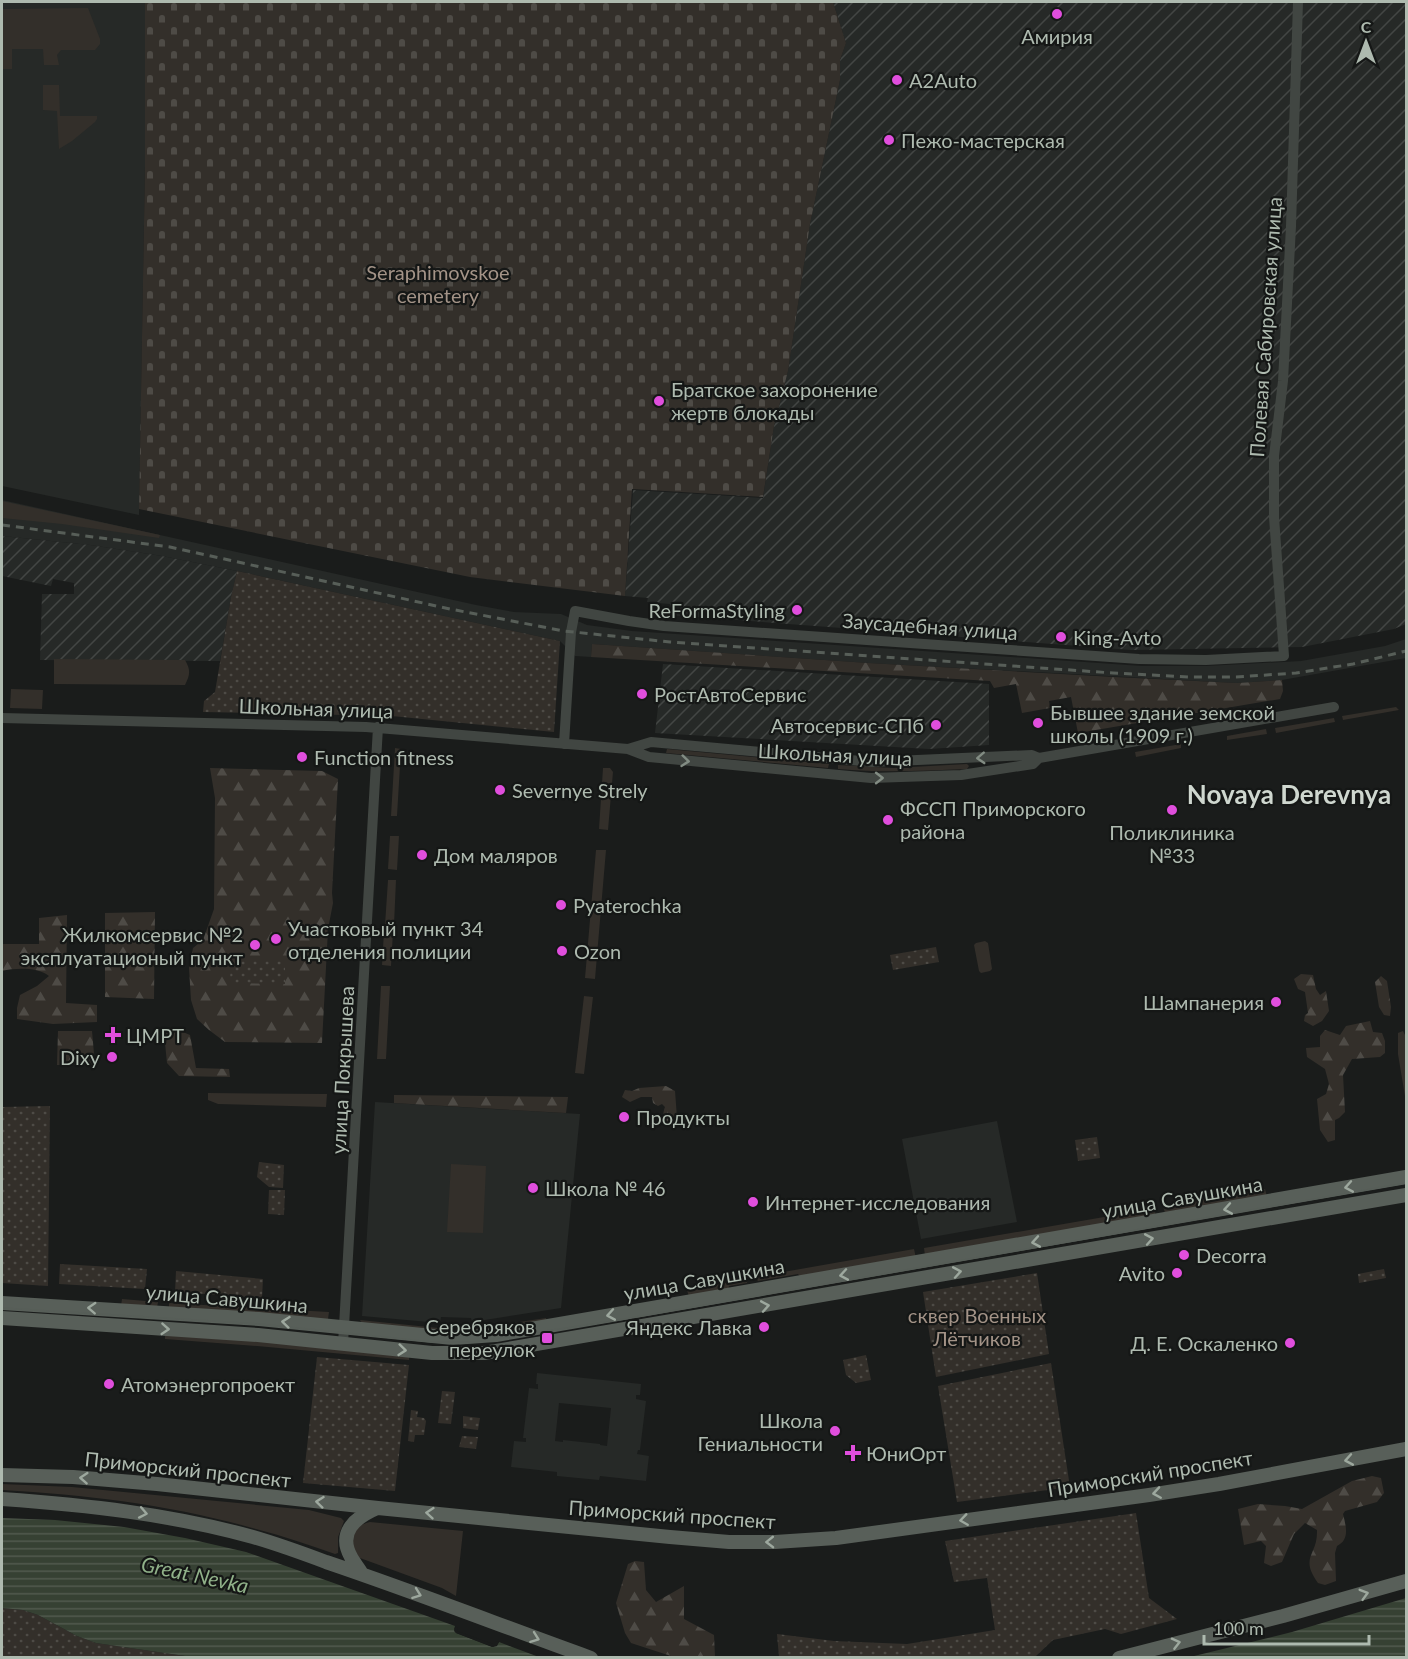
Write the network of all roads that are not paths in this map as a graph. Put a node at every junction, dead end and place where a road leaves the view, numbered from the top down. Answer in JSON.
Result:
{"nodes":[{"id":1,"x":1298,"y":2,"type":"edge"},
{"id":2,"x":1284,"y":656,"type":"joint"},
{"id":3,"x":1334,"y":707,"type":"dead end"},
{"id":4,"x":2,"y":718,"type":"edge"},
{"id":5,"x":378,"y":727,"type":"junction"},
{"id":6,"x":564,"y":744,"type":"junction"},
{"id":7,"x":628,"y":749,"type":"junction"},
{"id":8,"x":1039,"y":758,"type":"junction"},
{"id":9,"x":1407,"y":1177,"type":"edge"},
{"id":10,"x":1407,"y":1194,"type":"edge"},
{"id":11,"x":2,"y":1303,"type":"edge"},
{"id":12,"x":2,"y":1318,"type":"edge"},
{"id":13,"x":345,"y":1328,"type":"junction"},
{"id":14,"x":344,"y":1344,"type":"junction"},
{"id":15,"x":1407,"y":1449,"type":"edge"},
{"id":16,"x":2,"y":1474,"type":"edge"},
{"id":17,"x":2,"y":1499,"type":"edge"},
{"id":18,"x":378,"y":1508,"type":"junction"},
{"id":19,"x":362,"y":1574,"type":"junction"},
{"id":20,"x":1407,"y":1581,"type":"edge"},
{"id":21,"x":591,"y":1658,"type":"edge"},
{"id":22,"x":1119,"y":1658,"type":"edge"}],
"edges":[{"from":1,"to":2,"type":"street","name":"Полевая Сабировская улица"},
{"from":2,"to":6,"type":"street","name":"Заусадебная улица"},
{"from":3,"to":8,"type":"street","name":"Школьная улица"},
{"from":4,"to":5,"type":"street","name":"Школьная улица"},
{"from":5,"to":6,"type":"street","name":"Школьная улица"},
{"from":5,"to":13,"type":"street","name":"улица Покрышева"},
{"from":6,"to":7,"type":"street","name":"Школьная улица"},
{"from":8,"to":7,"type":"street","name":"Школьная улица","one_way":true},
{"from":7,"to":8,"type":"street","name":"Школьная улица","one_way":true},
{"from":9,"to":13,"type":"main road","name":"улица Савушкина","one_way":true},
{"from":14,"to":10,"type":"main road","name":"улица Савушкина","one_way":true},
{"from":13,"to":11,"type":"main road","name":"улица Савушкина","one_way":true},
{"from":12,"to":14,"type":"main road","name":"улица Савушкина","one_way":true},
{"from":13,"to":14,"type":"street","name":"улица Покрышева"},
{"from":15,"to":18,"type":"main road","name":"Приморский проспект","one_way":true},
{"from":18,"to":16,"type":"main road","name":"Приморский проспект","one_way":true},
{"from":17,"to":19,"type":"main road","one_way":true},
{"from":18,"to":19,"type":"main road"},
{"from":19,"to":21,"type":"main road","one_way":true},
{"from":22,"to":20,"type":"main road","one_way":true}]}
